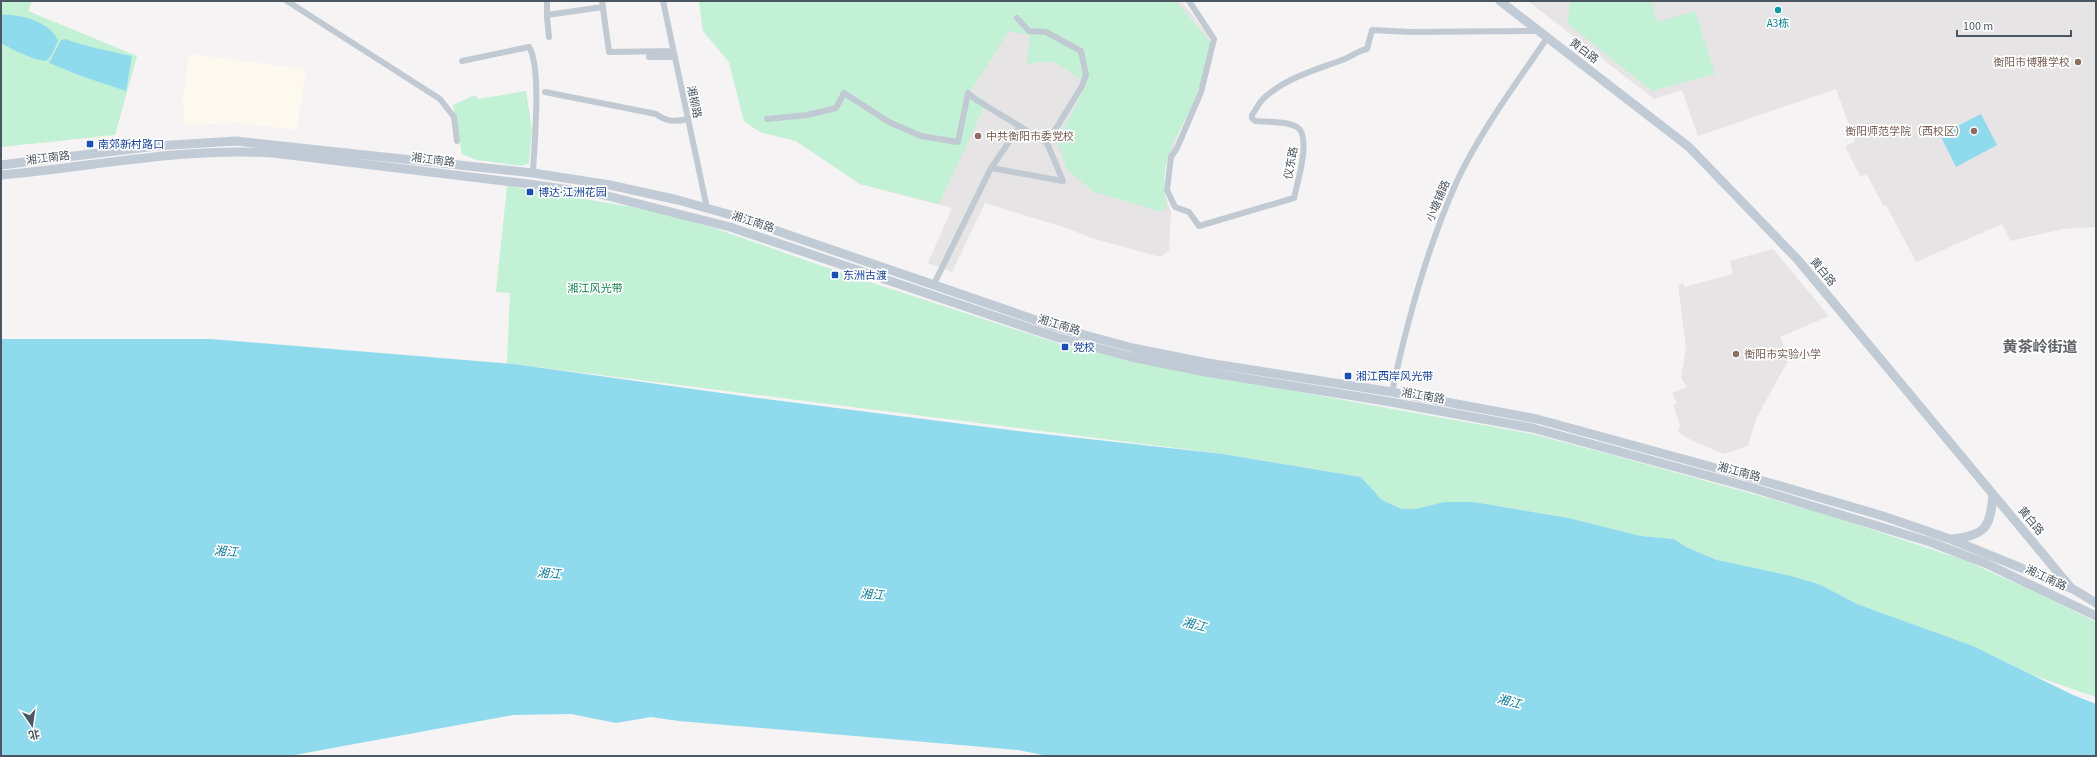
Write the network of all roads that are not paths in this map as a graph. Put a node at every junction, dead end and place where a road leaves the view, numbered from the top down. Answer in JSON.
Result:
{"nodes":[{"id":1,"x":287,"y":1,"type":"edge"},
{"id":2,"x":547,"y":1,"type":"edge"},
{"id":3,"x":663,"y":1,"type":"edge"},
{"id":4,"x":1189,"y":1,"type":"edge"},
{"id":5,"x":1500,"y":1,"type":"edge"},
{"id":6,"x":602,"y":4,"type":"edge"},
{"id":7,"x":547,"y":15,"type":"junction"},
{"id":8,"x":1017,"y":18,"type":"dead end"},
{"id":9,"x":1538,"y":31,"type":"junction"},
{"id":10,"x":549,"y":37,"type":"dead end"},
{"id":11,"x":1547,"y":38,"type":"junction"},
{"id":12,"x":657,"y":54,"type":"junction"},
{"id":13,"x":674,"y":54,"type":"junction"},
{"id":14,"x":649,"y":57,"type":"dead end"},
{"id":15,"x":462,"y":61,"type":"dead end"},
{"id":16,"x":545,"y":92,"type":"dead end"},
{"id":17,"x":688,"y":119,"type":"junction"},
{"id":18,"x":767,"y":119,"type":"dead end"},
{"id":19,"x":1020,"y":126,"type":"junction"},
{"id":20,"x":457,"y":141,"type":"dead end"},
{"id":21,"x":1047,"y":144,"type":"junction"},
{"id":22,"x":1,"y":165,"type":"edge"},
{"id":23,"x":990,"y":168,"type":"junction"},
{"id":24,"x":533,"y":174,"type":"junction"},
{"id":25,"x":1,"y":175,"type":"edge"},
{"id":26,"x":707,"y":208,"type":"junction"},
{"id":27,"x":933,"y":286,"type":"junction"},
{"id":28,"x":1392,"y":392,"type":"junction"},
{"id":29,"x":1993,"y":495,"type":"junction"},
{"id":30,"x":1950,"y":539,"type":"junction"},
{"id":31,"x":2072,"y":589,"type":"junction"},
{"id":32,"x":2096,"y":603,"type":"edge"},
{"id":33,"x":2077,"y":606,"type":"junction"},
{"id":34,"x":2096,"y":616,"type":"edge"}],
"edges":[{"from":1,"to":20,"type":"street"},
{"from":2,"to":7,"type":"street"},
{"from":3,"to":13,"type":"street","name":"湘柳路"},
{"from":4,"to":9,"type":"street","name":"仪东路"},
{"from":5,"to":9,"type":"main road","name":"黄白路"},
{"from":6,"to":7,"type":"street"},
{"from":6,"to":12,"type":"street"},
{"from":7,"to":10,"type":"street"},
{"from":8,"to":21,"type":"street"},
{"from":9,"to":11,"type":"main road","name":"黄白路"},
{"from":11,"to":28,"type":"street","name":"小塘铺路"},
{"from":11,"to":29,"type":"main road","name":"黄白路"},
{"from":12,"to":13,"type":"street"},
{"from":12,"to":14,"type":"street"},
{"from":13,"to":17,"type":"street","name":"湘柳路"},
{"from":15,"to":24,"type":"street"},
{"from":16,"to":17,"type":"street"},
{"from":17,"to":26,"type":"street","name":"湘柳路"},
{"from":18,"to":19,"type":"street"},
{"from":19,"to":21,"type":"street"},
{"from":19,"to":23,"type":"street"},
{"from":21,"to":23,"type":"street"},
{"from":22,"to":24,"type":"main road","name":"湘江南路"},
{"from":23,"to":27,"type":"street"},
{"from":24,"to":26,"type":"main road","name":"湘江南路"},
{"from":25,"to":33,"type":"main road","name":"湘江南路"},
{"from":26,"to":27,"type":"main road","name":"湘江南路"},
{"from":27,"to":28,"type":"main road","name":"湘江南路"},
{"from":28,"to":30,"type":"main road","name":"湘江南路"},
{"from":29,"to":30,"type":"main road"},
{"from":29,"to":31,"type":"main road","name":"黄白路"},
{"from":30,"to":31,"type":"main road","name":"湘江南路"},
{"from":31,"to":32,"type":"main road","name":"湘江南路"},
{"from":31,"to":33,"type":"main road","name":"黄白路"},
{"from":33,"to":34,"type":"main road","name":"湘江南路"}]}
